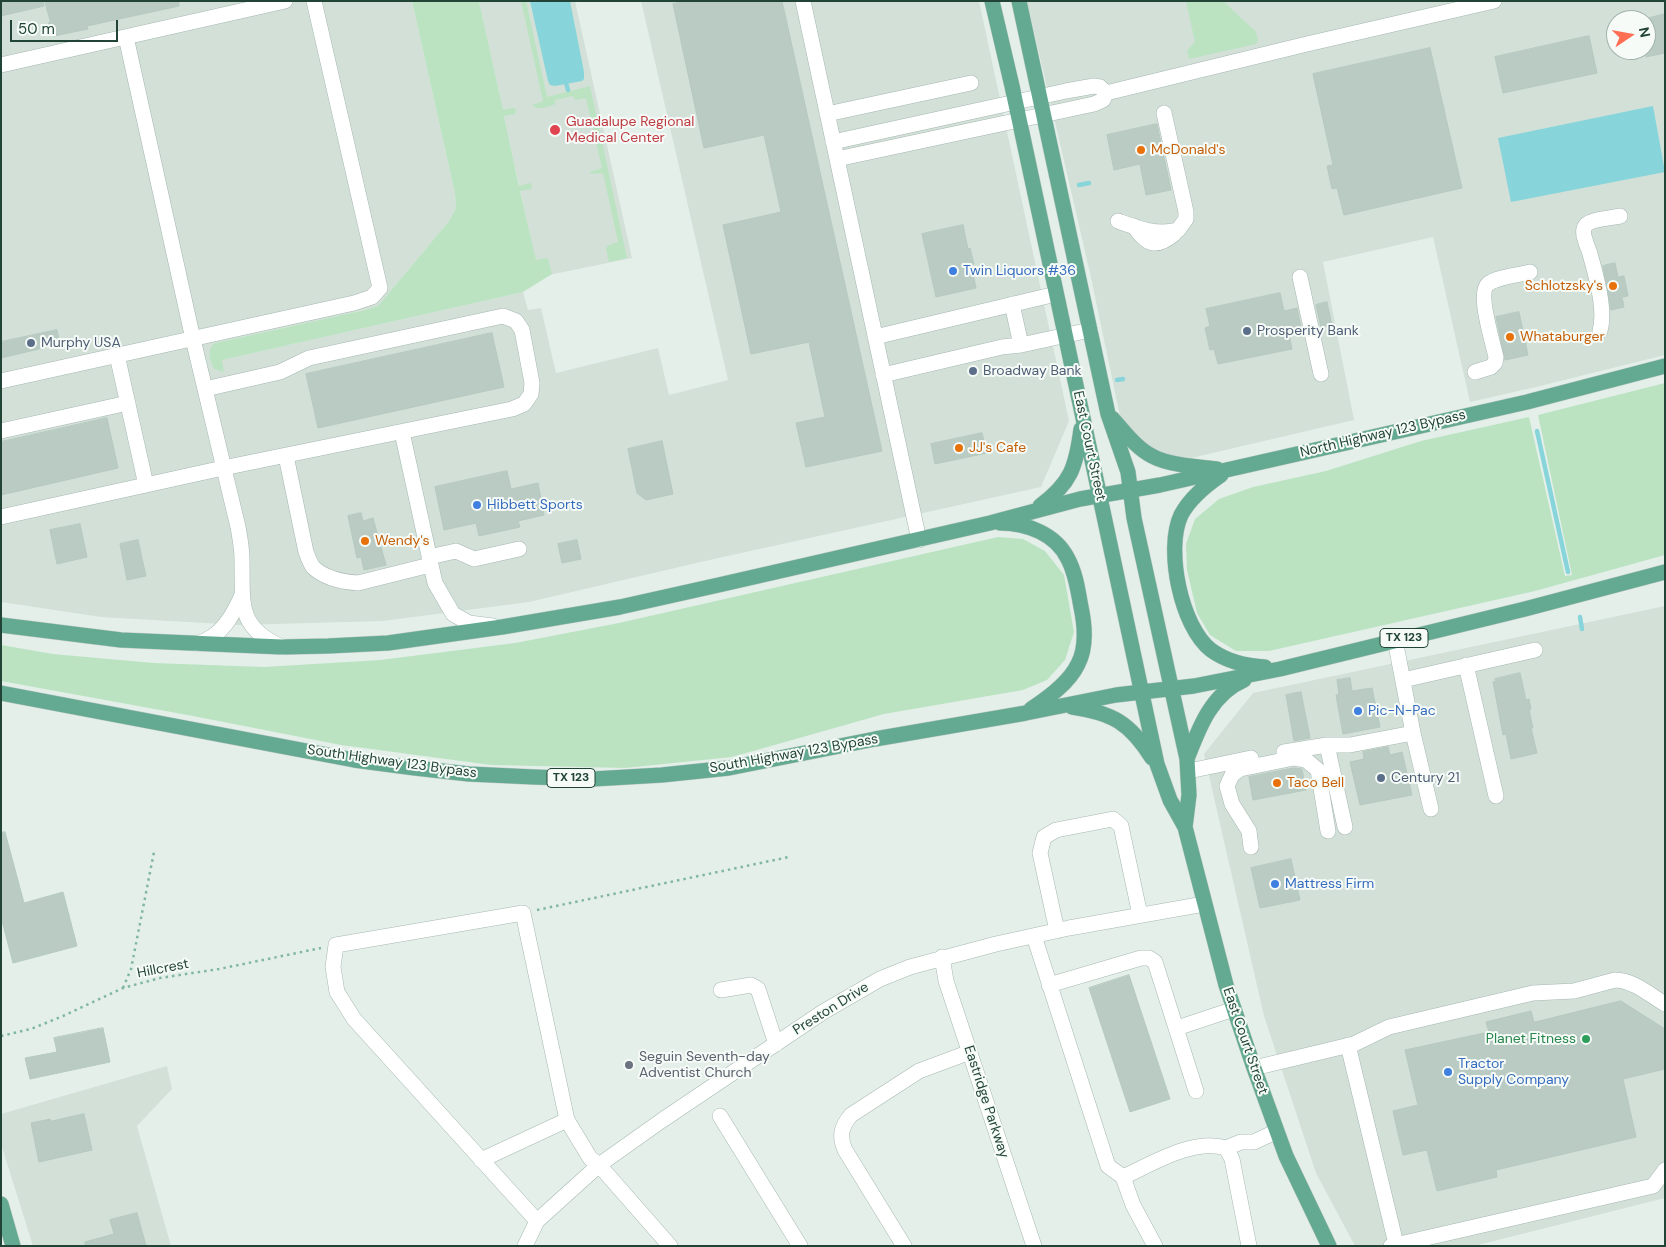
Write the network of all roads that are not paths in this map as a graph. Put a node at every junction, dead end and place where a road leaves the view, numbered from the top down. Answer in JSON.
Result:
{"nodes":[{"id":1,"x":285,"y":1,"type":"edge"},
{"id":2,"x":314,"y":1,"type":"edge"},
{"id":3,"x":803,"y":1,"type":"edge"},
{"id":4,"x":992,"y":1,"type":"edge"},
{"id":5,"x":1018,"y":1,"type":"edge"},
{"id":6,"x":1494,"y":1,"type":"edge"},
{"id":7,"x":126,"y":37,"type":"junction"},
{"id":8,"x":1,"y":65,"type":"edge"},
{"id":9,"x":971,"y":83,"type":"dead end"},
{"id":10,"x":1106,"y":93,"type":"junction"},
{"id":11,"x":1040,"y":97,"type":"junction"},
{"id":12,"x":1015,"y":102,"type":"junction"},
{"id":13,"x":1164,"y":113,"type":"dead end"},
{"id":14,"x":827,"y":114,"type":"junction"},
{"id":15,"x":1044,"y":115,"type":"junction"},
{"id":16,"x":1019,"y":121,"type":"junction"},
{"id":17,"x":833,"y":142,"type":"junction"},
{"id":18,"x":837,"y":159,"type":"junction"},
{"id":19,"x":1620,"y":216,"type":"dead end"},
{"id":20,"x":1118,"y":221,"type":"dead end"},
{"id":21,"x":1530,"y":272,"type":"dead end"},
{"id":22,"x":1300,"y":277,"type":"dead end"},
{"id":23,"x":1056,"y":294,"type":"junction"},
{"id":24,"x":1012,"y":304,"type":"junction"},
{"id":25,"x":1090,"y":330,"type":"junction"},
{"id":26,"x":1600,"y":331,"type":"dead end"},
{"id":27,"x":1065,"y":335,"type":"junction"},
{"id":28,"x":875,"y":337,"type":"junction"},
{"id":29,"x":193,"y":338,"type":"junction"},
{"id":30,"x":1021,"y":345,"type":"junction"},
{"id":31,"x":117,"y":355,"type":"junction"},
{"id":32,"x":1665,"y":366,"type":"edge"},
{"id":33,"x":1475,"y":372,"type":"dead end"},
{"id":34,"x":1321,"y":374,"type":"dead end"},
{"id":35,"x":883,"y":375,"type":"junction"},
{"id":36,"x":1,"y":381,"type":"edge"},
{"id":37,"x":205,"y":389,"type":"junction"},
{"id":38,"x":128,"y":403,"type":"junction"},
{"id":39,"x":1108,"y":414,"type":"junction"},
{"id":40,"x":1083,"y":418,"type":"junction"},
{"id":41,"x":1,"y":432,"type":"edge"},
{"id":42,"x":402,"y":432,"type":"junction"},
{"id":43,"x":286,"y":456,"type":"junction"},
{"id":44,"x":223,"y":468,"type":"junction"},
{"id":45,"x":1228,"y":470,"type":"junction"},
{"id":46,"x":146,"y":485,"type":"junction"},
{"id":47,"x":1131,"y":491,"type":"junction"},
{"id":48,"x":1099,"y":496,"type":"junction"},
{"id":49,"x":1034,"y":511,"type":"junction"},
{"id":50,"x":1,"y":517,"type":"edge"},
{"id":51,"x":990,"y":523,"type":"junction"},
{"id":52,"x":919,"y":540,"type":"junction"},
{"id":53,"x":519,"y":549,"type":"dead end"},
{"id":54,"x":430,"y":564,"type":"junction"},
{"id":55,"x":1665,"y":572,"type":"edge"},
{"id":56,"x":242,"y":595,"type":"junction"},
{"id":57,"x":1,"y":625,"type":"edge"},
{"id":58,"x":502,"y":627,"type":"junction"},
{"id":59,"x":1395,"y":640,"type":"junction"},
{"id":60,"x":197,"y":644,"type":"junction"},
{"id":61,"x":282,"y":647,"type":"junction"},
{"id":62,"x":1534,"y":650,"type":"dead end"},
{"id":63,"x":1466,"y":665,"type":"junction"},
{"id":64,"x":1280,"y":669,"type":"junction"},
{"id":65,"x":1262,"y":672,"type":"junction"},
{"id":66,"x":1403,"y":680,"type":"junction"},
{"id":67,"x":1172,"y":688,"type":"junction"},
{"id":68,"x":1141,"y":691,"type":"junction"},
{"id":69,"x":1,"y":693,"type":"edge"},
{"id":70,"x":1063,"y":705,"type":"junction"},
{"id":71,"x":1026,"y":713,"type":"junction"},
{"id":72,"x":1413,"y":732,"type":"junction"},
{"id":73,"x":1327,"y":745,"type":"junction"},
{"id":74,"x":1157,"y":764,"type":"junction"},
{"id":75,"x":1188,"y":765,"type":"junction"},
{"id":76,"x":1496,"y":796,"type":"dead end"},
{"id":77,"x":1431,"y":809,"type":"dead end"},
{"id":78,"x":1186,"y":827,"type":"junction"},
{"id":79,"x":1345,"y":827,"type":"dead end"},
{"id":80,"x":1328,"y":831,"type":"dead end"},
{"id":81,"x":1251,"y":847,"type":"dead end"},
{"id":82,"x":1204,"y":904,"type":"junction"},
{"id":83,"x":1140,"y":915,"type":"junction"},
{"id":84,"x":1057,"y":931,"type":"junction"},
{"id":85,"x":1034,"y":936,"type":"junction"},
{"id":86,"x":942,"y":957,"type":"junction"},
{"id":87,"x":1050,"y":985,"type":"junction"},
{"id":88,"x":721,"y":990,"type":"dead end"},
{"id":89,"x":1665,"y":1004,"type":"edge"},
{"id":90,"x":1234,"y":1009,"type":"junction"},
{"id":91,"x":1177,"y":1028,"type":"junction"},
{"id":92,"x":776,"y":1044,"type":"junction"},
{"id":93,"x":1348,"y":1045,"type":"junction"},
{"id":94,"x":970,"y":1052,"type":"junction"},
{"id":95,"x":1254,"y":1068,"type":"junction"},
{"id":96,"x":1196,"y":1091,"type":"dead end"},
{"id":97,"x":720,"y":1116,"type":"dead end"},
{"id":98,"x":567,"y":1120,"type":"junction"},
{"id":99,"x":1277,"y":1132,"type":"junction"},
{"id":100,"x":1229,"y":1154,"type":"junction"},
{"id":101,"x":481,"y":1160,"type":"junction"},
{"id":102,"x":599,"y":1165,"type":"junction"},
{"id":103,"x":1665,"y":1170,"type":"edge"},
{"id":104,"x":1123,"y":1177,"type":"junction"},
{"id":105,"x":1,"y":1204,"type":"edge"},
{"id":106,"x":537,"y":1222,"type":"junction"},
{"id":107,"x":1394,"y":1245,"type":"edge"},
{"id":108,"x":13,"y":1246,"type":"edge"},
{"id":109,"x":525,"y":1246,"type":"edge"},
{"id":110,"x":670,"y":1246,"type":"edge"},
{"id":111,"x":800,"y":1246,"type":"edge"},
{"id":112,"x":904,"y":1246,"type":"edge"},
{"id":113,"x":1034,"y":1246,"type":"edge"},
{"id":114,"x":1155,"y":1246,"type":"edge"},
{"id":115,"x":1248,"y":1246,"type":"edge"},
{"id":116,"x":1329,"y":1246,"type":"edge"}],
"edges":[{"from":1,"to":7,"type":"street"},
{"from":2,"to":29,"type":"street"},
{"from":3,"to":14,"type":"street"},
{"from":4,"to":12,"type":"main road","name":"East Court Street"},
{"from":5,"to":11,"type":"main road","name":"East Court Street"},
{"from":6,"to":10,"type":"street"},
{"from":7,"to":8,"type":"street"},
{"from":7,"to":29,"type":"street"},
{"from":9,"to":14,"type":"street"},
{"from":10,"to":11,"type":"street"},
{"from":10,"to":15,"type":"street"},
{"from":11,"to":12,"type":"street"},
{"from":11,"to":15,"type":"main road","name":"East Court Street"},
{"from":12,"to":16,"type":"main road","name":"East Court Street"},
{"from":12,"to":17,"type":"street"},
{"from":13,"to":20,"type":"street"},
{"from":14,"to":17,"type":"street"},
{"from":15,"to":16,"type":"street"},
{"from":15,"to":25,"type":"main road","name":"East Court Street"},
{"from":16,"to":18,"type":"street"},
{"from":16,"to":23,"type":"main road","name":"East Court Street"},
{"from":17,"to":18,"type":"street"},
{"from":18,"to":28,"type":"street"},
{"from":19,"to":26,"type":"street"},
{"from":21,"to":33,"type":"street"},
{"from":22,"to":34,"type":"street"},
{"from":23,"to":24,"type":"street"},
{"from":23,"to":27,"type":"main road","name":"East Court Street"},
{"from":24,"to":28,"type":"street"},
{"from":24,"to":30,"type":"street"},
{"from":25,"to":27,"type":"street"},
{"from":25,"to":39,"type":"main road","name":"East Court Street"},
{"from":27,"to":30,"type":"street"},
{"from":27,"to":40,"type":"main road","name":"East Court Street"},
{"from":28,"to":35,"type":"street"},
{"from":29,"to":31,"type":"street"},
{"from":29,"to":37,"type":"street"},
{"from":30,"to":35,"type":"street"},
{"from":31,"to":36,"type":"street"},
{"from":31,"to":38,"type":"street"},
{"from":32,"to":45,"type":"main road","name":"North Highway 123 Bypass"},
{"from":35,"to":52,"type":"street"},
{"from":37,"to":42,"type":"street"},
{"from":37,"to":44,"type":"street"},
{"from":38,"to":41,"type":"street"},
{"from":38,"to":46,"type":"street"},
{"from":39,"to":45,"type":"main road"},
{"from":39,"to":47,"type":"main road","name":"East Court Street"},
{"from":40,"to":48,"type":"main road","name":"East Court Street"},
{"from":40,"to":49,"type":"main road"},
{"from":42,"to":43,"type":"street"},
{"from":42,"to":54,"type":"street"},
{"from":43,"to":44,"type":"street"},
{"from":43,"to":54,"type":"street"},
{"from":44,"to":46,"type":"street"},
{"from":44,"to":56,"type":"street"},
{"from":45,"to":47,"type":"main road","name":"North Highway 123 Bypass"},
{"from":45,"to":64,"type":"main road"},
{"from":46,"to":50,"type":"street"},
{"from":47,"to":48,"type":"main road","name":"North Highway 123 Bypass"},
{"from":47,"to":67,"type":"main road","name":"East Court Street"},
{"from":48,"to":49,"type":"main road"},
{"from":48,"to":68,"type":"main road","name":"East Court Street"},
{"from":49,"to":51,"type":"main road"},
{"from":51,"to":52,"type":"main road"},
{"from":51,"to":71,"type":"main road"},
{"from":52,"to":58,"type":"main road"},
{"from":53,"to":54,"type":"street"},
{"from":54,"to":58,"type":"street"},
{"from":55,"to":59,"type":"main road","number":"TX 123"},
{"from":56,"to":60,"type":"street"},
{"from":56,"to":61,"type":"street"},
{"from":57,"to":60,"type":"main road"},
{"from":58,"to":61,"type":"main road"},
{"from":59,"to":64,"type":"main road","number":"TX 123"},
{"from":59,"to":66,"type":"street"},
{"from":60,"to":61,"type":"main road"},
{"from":62,"to":63,"type":"street"},
{"from":63,"to":66,"type":"street"},
{"from":63,"to":76,"type":"street"},
{"from":64,"to":65,"type":"main road","number":"TX 123"},
{"from":65,"to":67,"type":"main road","number":"TX 123"},
{"from":65,"to":75,"type":"main road"},
{"from":66,"to":72,"type":"street"},
{"from":67,"to":68,"type":"main road","number":"TX 123"},
{"from":67,"to":75,"type":"main road","name":"East Court Street"},
{"from":68,"to":70,"type":"main road","name":"South Highway 123 Bypass","number":"TX 123"},
{"from":68,"to":74,"type":"main road","name":"East Court Street"},
{"from":69,"to":71,"type":"main road","name":"South Highway 123 Bypass","number":"TX 123"},
{"from":70,"to":71,"type":"main road","name":"South Highway 123 Bypass","number":"TX 123"},
{"from":70,"to":74,"type":"main road"},
{"from":72,"to":73,"type":"street"},
{"from":72,"to":77,"type":"street"},
{"from":73,"to":75,"type":"street"},
{"from":73,"to":79,"type":"street"},
{"from":74,"to":78,"type":"main road","name":"East Court Street"},
{"from":75,"to":78,"type":"main road","name":"East Court Street"},
{"from":78,"to":82,"type":"main road","name":"East Court Street"},
{"from":80,"to":81,"type":"street"},
{"from":82,"to":83,"type":"street","name":"Preston Drive"},
{"from":82,"to":90,"type":"main road","name":"East Court Street"},
{"from":83,"to":84,"type":"street","name":"Preston Drive"},
{"from":83,"to":84,"type":"street"},
{"from":84,"to":85,"type":"street","name":"Preston Drive"},
{"from":85,"to":86,"type":"street","name":"Preston Drive"},
{"from":85,"to":87,"type":"street"},
{"from":86,"to":92,"type":"street","name":"Preston Drive"},
{"from":86,"to":94,"type":"street","name":"Eastridge Parkway"},
{"from":87,"to":91,"type":"street"},
{"from":87,"to":104,"type":"street"},
{"from":88,"to":92,"type":"street"},
{"from":89,"to":93,"type":"street"},
{"from":90,"to":91,"type":"street"},
{"from":90,"to":95,"type":"main road","name":"East Court Street"},
{"from":91,"to":96,"type":"street"},
{"from":92,"to":102,"type":"street","name":"Preston Drive"},
{"from":93,"to":95,"type":"street"},
{"from":93,"to":107,"type":"street"},
{"from":94,"to":112,"type":"street"},
{"from":94,"to":113,"type":"street","name":"Eastridge Parkway"},
{"from":95,"to":99,"type":"main road","name":"East Court Street"},
{"from":97,"to":111,"type":"street"},
{"from":98,"to":101,"type":"street"},
{"from":98,"to":101,"type":"street"},
{"from":98,"to":102,"type":"street"},
{"from":99,"to":100,"type":"street"},
{"from":99,"to":116,"type":"main road","name":"East Court Street"},
{"from":100,"to":104,"type":"street"},
{"from":100,"to":115,"type":"street"},
{"from":101,"to":106,"type":"street"},
{"from":102,"to":106,"type":"street","name":"Preston Drive"},
{"from":102,"to":110,"type":"street"},
{"from":103,"to":107,"type":"street"},
{"from":104,"to":114,"type":"street"},
{"from":105,"to":108,"type":"main road"},
{"from":106,"to":109,"type":"street","name":"Preston Drive"}]}
